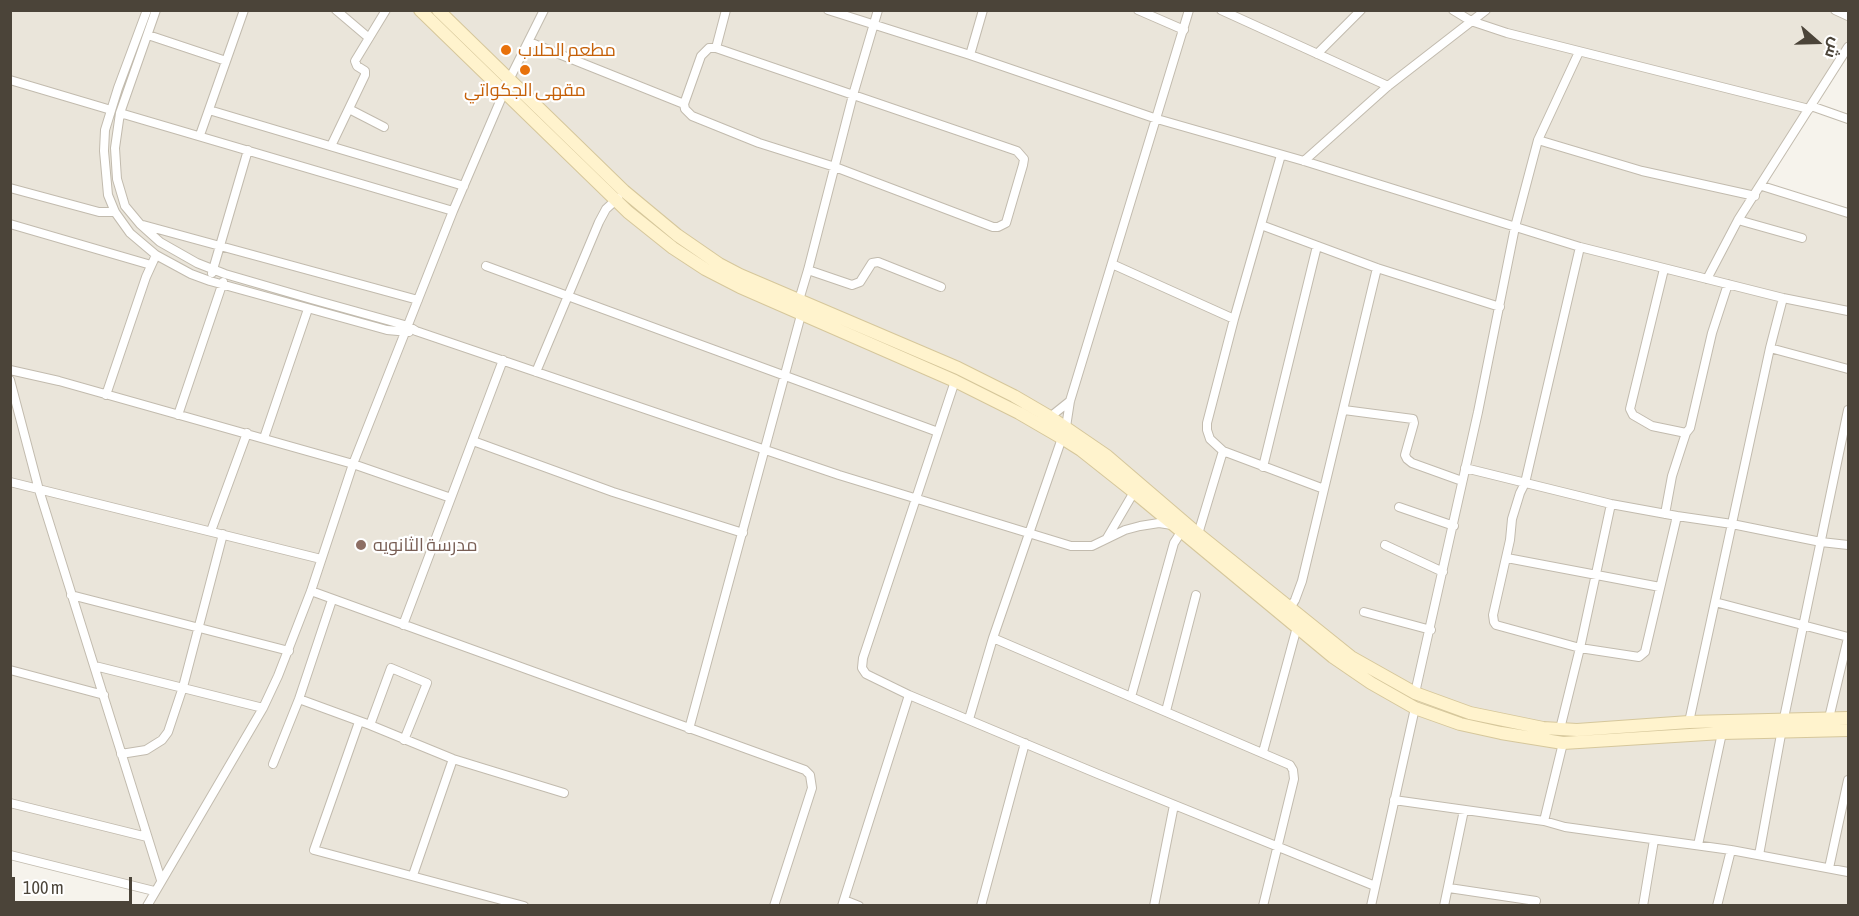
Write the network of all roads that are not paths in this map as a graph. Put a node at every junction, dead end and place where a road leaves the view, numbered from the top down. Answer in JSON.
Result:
{"nodes":[{"id":1,"x":147,"y":10,"type":"edge"},
{"id":2,"x":156,"y":10,"type":"edge"},
{"id":3,"x":244,"y":10,"type":"edge"},
{"id":4,"x":336,"y":10,"type":"edge"},
{"id":5,"x":386,"y":10,"type":"edge"},
{"id":6,"x":420,"y":10,"type":"edge"},
{"id":7,"x":438,"y":10,"type":"edge"},
{"id":8,"x":544,"y":10,"type":"edge"},
{"id":9,"x":726,"y":10,"type":"edge"},
{"id":10,"x":828,"y":10,"type":"edge"},
{"id":11,"x":878,"y":10,"type":"edge"},
{"id":12,"x":983,"y":10,"type":"edge"},
{"id":13,"x":1138,"y":10,"type":"edge"},
{"id":14,"x":1189,"y":10,"type":"edge"},
{"id":15,"x":1221,"y":10,"type":"edge"},
{"id":16,"x":1361,"y":10,"type":"edge"},
{"id":17,"x":1453,"y":10,"type":"edge"},
{"id":18,"x":1486,"y":10,"type":"edge"},
{"id":19,"x":1835,"y":10,"type":"edge"},
{"id":20,"x":1848,"y":16,"type":"edge"},
{"id":21,"x":1471,"y":21,"type":"junction"},
{"id":22,"x":874,"y":24,"type":"junction"},
{"id":23,"x":1184,"y":30,"type":"junction"},
{"id":24,"x":450,"y":31,"type":"junction"},
{"id":25,"x":148,"y":35,"type":"junction"},
{"id":26,"x":369,"y":38,"type":"junction"},
{"id":27,"x":530,"y":42,"type":"junction"},
{"id":28,"x":1848,"y":47,"type":"edge"},
{"id":29,"x":716,"y":48,"type":"junction"},
{"id":30,"x":1579,"y":52,"type":"junction"},
{"id":31,"x":1317,"y":54,"type":"junction"},
{"id":32,"x":970,"y":55,"type":"junction"},
{"id":33,"x":226,"y":61,"type":"junction"},
{"id":34,"x":510,"y":78,"type":"junction"},
{"id":35,"x":10,"y":80,"type":"edge"},
{"id":36,"x":1389,"y":86,"type":"junction"},
{"id":37,"x":504,"y":92,"type":"junction"},
{"id":38,"x":853,"y":95,"type":"junction"},
{"id":39,"x":684,"y":104,"type":"junction"},
{"id":40,"x":1810,"y":107,"type":"junction"},
{"id":41,"x":349,"y":109,"type":"junction"},
{"id":42,"x":111,"y":110,"type":"junction"},
{"id":43,"x":209,"y":110,"type":"junction"},
{"id":44,"x":120,"y":113,"type":"junction"},
{"id":45,"x":1157,"y":119,"type":"junction"},
{"id":46,"x":1848,"y":119,"type":"edge"},
{"id":47,"x":384,"y":127,"type":"dead end"},
{"id":48,"x":200,"y":135,"type":"junction"},
{"id":49,"x":1538,"y":140,"type":"junction"},
{"id":50,"x":331,"y":146,"type":"junction"},
{"id":51,"x":248,"y":150,"type":"junction"},
{"id":52,"x":1281,"y":155,"type":"junction"},
{"id":53,"x":1304,"y":161,"type":"junction"},
{"id":54,"x":835,"y":167,"type":"junction"},
{"id":55,"x":464,"y":186,"type":"junction"},
{"id":56,"x":1762,"y":186,"type":"junction"},
{"id":57,"x":10,"y":188,"type":"edge"},
{"id":58,"x":620,"y":195,"type":"junction"},
{"id":59,"x":1755,"y":196,"type":"junction"},
{"id":60,"x":453,"y":211,"type":"junction"},
{"id":61,"x":115,"y":212,"type":"junction"},
{"id":62,"x":1848,"y":213,"type":"edge"},
{"id":63,"x":1738,"y":220,"type":"junction"},
{"id":64,"x":10,"y":224,"type":"edge"},
{"id":65,"x":140,"y":224,"type":"junction"},
{"id":66,"x":1261,"y":225,"type":"junction"},
{"id":67,"x":1515,"y":227,"type":"junction"},
{"id":68,"x":1802,"y":238,"type":"dead end"},
{"id":69,"x":220,"y":246,"type":"junction"},
{"id":70,"x":1317,"y":246,"type":"junction"},
{"id":71,"x":1581,"y":247,"type":"junction"},
{"id":72,"x":156,"y":255,"type":"junction"},
{"id":73,"x":1112,"y":264,"type":"junction"},
{"id":74,"x":151,"y":265,"type":"junction"},
{"id":75,"x":486,"y":266,"type":"dead end"},
{"id":76,"x":1377,"y":268,"type":"junction"},
{"id":77,"x":214,"y":269,"type":"junction"},
{"id":78,"x":1664,"y":269,"type":"junction"},
{"id":79,"x":808,"y":270,"type":"junction"},
{"id":80,"x":225,"y":274,"type":"junction"},
{"id":81,"x":1707,"y":279,"type":"junction"},
{"id":82,"x":210,"y":281,"type":"junction"},
{"id":83,"x":1728,"y":284,"type":"junction"},
{"id":84,"x":222,"y":285,"type":"junction"},
{"id":85,"x":941,"y":286,"type":"dead end"},
{"id":86,"x":567,"y":294,"type":"junction"},
{"id":87,"x":1783,"y":298,"type":"junction"},
{"id":88,"x":418,"y":300,"type":"junction"},
{"id":89,"x":799,"y":300,"type":"junction"},
{"id":90,"x":1500,"y":307,"type":"junction"},
{"id":91,"x":308,"y":309,"type":"junction"},
{"id":92,"x":1848,"y":311,"type":"edge"},
{"id":93,"x":801,"y":315,"type":"junction"},
{"id":94,"x":1234,"y":319,"type":"junction"},
{"id":95,"x":410,"y":330,"type":"junction"},
{"id":96,"x":1770,"y":348,"type":"junction"},
{"id":97,"x":503,"y":360,"type":"junction"},
{"id":98,"x":1848,"y":369,"type":"edge"},
{"id":99,"x":10,"y":370,"type":"edge"},
{"id":100,"x":536,"y":372,"type":"junction"},
{"id":101,"x":786,"y":377,"type":"junction"},
{"id":102,"x":10,"y":380,"type":"edge"},
{"id":103,"x":955,"y":381,"type":"junction"},
{"id":104,"x":992,"y":392,"type":"junction"},
{"id":105,"x":106,"y":395,"type":"junction"},
{"id":106,"x":1070,"y":401,"type":"junction"},
{"id":107,"x":1344,"y":410,"type":"junction"},
{"id":108,"x":1848,"y":410,"type":"edge"},
{"id":109,"x":178,"y":415,"type":"junction"},
{"id":110,"x":1050,"y":417,"type":"junction"},
{"id":111,"x":938,"y":432,"type":"junction"},
{"id":112,"x":246,"y":433,"type":"junction"},
{"id":113,"x":1064,"y":433,"type":"junction"},
{"id":114,"x":1686,"y":433,"type":"junction"},
{"id":115,"x":264,"y":438,"type":"junction"},
{"id":116,"x":473,"y":441,"type":"junction"},
{"id":117,"x":765,"y":449,"type":"junction"},
{"id":118,"x":1223,"y":451,"type":"junction"},
{"id":119,"x":353,"y":464,"type":"junction"},
{"id":120,"x":1263,"y":467,"type":"junction"},
{"id":121,"x":1465,"y":468,"type":"junction"},
{"id":122,"x":1462,"y":481,"type":"junction"},
{"id":123,"x":10,"y":482,"type":"edge"},
{"id":124,"x":1525,"y":483,"type":"junction"},
{"id":125,"x":1324,"y":489,"type":"junction"},
{"id":126,"x":39,"y":490,"type":"junction"},
{"id":127,"x":1134,"y":492,"type":"junction"},
{"id":128,"x":451,"y":498,"type":"junction"},
{"id":129,"x":915,"y":500,"type":"junction"},
{"id":130,"x":1611,"y":504,"type":"junction"},
{"id":131,"x":1399,"y":507,"type":"dead end"},
{"id":132,"x":1665,"y":514,"type":"junction"},
{"id":133,"x":1677,"y":516,"type":"junction"},
{"id":134,"x":1732,"y":524,"type":"junction"},
{"id":135,"x":1454,"y":526,"type":"junction"},
{"id":136,"x":1178,"y":529,"type":"junction"},
{"id":137,"x":211,"y":531,"type":"junction"},
{"id":138,"x":743,"y":533,"type":"junction"},
{"id":139,"x":224,"y":534,"type":"junction"},
{"id":140,"x":1029,"y":534,"type":"junction"},
{"id":141,"x":1198,"y":534,"type":"junction"},
{"id":142,"x":1107,"y":538,"type":"junction"},
{"id":143,"x":1821,"y":542,"type":"junction"},
{"id":144,"x":1385,"y":545,"type":"dead end"},
{"id":145,"x":1848,"y":545,"type":"edge"},
{"id":146,"x":1506,"y":558,"type":"junction"},
{"id":147,"x":321,"y":560,"type":"junction"},
{"id":148,"x":1443,"y":572,"type":"junction"},
{"id":149,"x":1595,"y":576,"type":"junction"},
{"id":150,"x":1660,"y":587,"type":"junction"},
{"id":151,"x":311,"y":591,"type":"junction"},
{"id":152,"x":71,"y":595,"type":"junction"},
{"id":153,"x":1196,"y":595,"type":"dead end"},
{"id":154,"x":332,"y":600,"type":"junction"},
{"id":155,"x":1715,"y":602,"type":"junction"},
{"id":156,"x":1290,"y":608,"type":"junction"},
{"id":157,"x":1364,"y":612,"type":"dead end"},
{"id":158,"x":403,"y":625,"type":"junction"},
{"id":159,"x":1804,"y":625,"type":"junction"},
{"id":160,"x":199,"y":627,"type":"junction"},
{"id":161,"x":1297,"y":627,"type":"junction"},
{"id":162,"x":1431,"y":630,"type":"junction"},
{"id":163,"x":1848,"y":637,"type":"edge"},
{"id":164,"x":993,"y":638,"type":"junction"},
{"id":165,"x":1580,"y":648,"type":"junction"},
{"id":166,"x":289,"y":651,"type":"junction"},
{"id":167,"x":95,"y":666,"type":"junction"},
{"id":168,"x":10,"y":670,"type":"edge"},
{"id":169,"x":183,"y":687,"type":"junction"},
{"id":170,"x":1415,"y":693,"type":"junction"},
{"id":171,"x":909,"y":694,"type":"junction"},
{"id":172,"x":104,"y":695,"type":"junction"},
{"id":173,"x":1131,"y":697,"type":"junction"},
{"id":174,"x":299,"y":699,"type":"junction"},
{"id":175,"x":263,"y":708,"type":"junction"},
{"id":176,"x":1415,"y":708,"type":"junction"},
{"id":177,"x":1166,"y":711,"type":"junction"},
{"id":178,"x":1784,"y":718,"type":"junction"},
{"id":179,"x":1829,"y":718,"type":"junction"},
{"id":180,"x":1848,"y":718,"type":"edge"},
{"id":181,"x":969,"y":719,"type":"junction"},
{"id":182,"x":359,"y":722,"type":"junction"},
{"id":183,"x":1689,"y":722,"type":"junction"},
{"id":184,"x":370,"y":725,"type":"junction"},
{"id":185,"x":689,"y":729,"type":"junction"},
{"id":186,"x":1560,"y":729,"type":"junction"},
{"id":187,"x":1848,"y":730,"type":"edge"},
{"id":188,"x":1781,"y":731,"type":"junction"},
{"id":189,"x":1722,"y":733,"type":"junction"},
{"id":190,"x":404,"y":740,"type":"junction"},
{"id":191,"x":1025,"y":743,"type":"junction"},
{"id":192,"x":1563,"y":743,"type":"junction"},
{"id":193,"x":1263,"y":752,"type":"junction"},
{"id":194,"x":121,"y":754,"type":"junction"},
{"id":195,"x":453,"y":759,"type":"junction"},
{"id":196,"x":273,"y":764,"type":"dead end"},
{"id":197,"x":1848,"y":780,"type":"edge"},
{"id":198,"x":564,"y":793,"type":"dead end"},
{"id":199,"x":1394,"y":800,"type":"junction"},
{"id":200,"x":10,"y":803,"type":"edge"},
{"id":201,"x":1174,"y":805,"type":"junction"},
{"id":202,"x":1464,"y":810,"type":"junction"},
{"id":203,"x":1544,"y":821,"type":"junction"},
{"id":204,"x":147,"y":837,"type":"junction"},
{"id":205,"x":1654,"y":840,"type":"junction"},
{"id":206,"x":1698,"y":845,"type":"junction"},
{"id":207,"x":1278,"y":846,"type":"junction"},
{"id":208,"x":1731,"y":850,"type":"junction"},
{"id":209,"x":10,"y":855,"type":"edge"},
{"id":210,"x":1759,"y":855,"type":"junction"},
{"id":211,"x":1829,"y":868,"type":"junction"},
{"id":212,"x":1848,"y":872,"type":"edge"},
{"id":213,"x":413,"y":875,"type":"junction"},
{"id":214,"x":161,"y":880,"type":"junction"},
{"id":215,"x":1376,"y":886,"type":"junction"},
{"id":216,"x":1449,"y":888,"type":"junction"},
{"id":217,"x":154,"y":891,"type":"junction"},
{"id":218,"x":1536,"y":901,"type":"dead end"},
{"id":219,"x":843,"y":903,"type":"edge"},
{"id":220,"x":148,"y":904,"type":"edge"},
{"id":221,"x":524,"y":906,"type":"edge"},
{"id":222,"x":774,"y":906,"type":"edge"},
{"id":223,"x":859,"y":906,"type":"edge"},
{"id":224,"x":981,"y":906,"type":"edge"},
{"id":225,"x":1154,"y":906,"type":"edge"},
{"id":226,"x":1263,"y":906,"type":"edge"},
{"id":227,"x":1371,"y":906,"type":"edge"},
{"id":228,"x":1444,"y":906,"type":"edge"},
{"id":229,"x":1643,"y":906,"type":"edge"},
{"id":230,"x":1717,"y":906,"type":"edge"}],
"edges":[{"from":1,"to":42,"type":"street"},
{"from":2,"to":25,"type":"street"},
{"from":3,"to":33,"type":"street"},
{"from":4,"to":26,"type":"street"},
{"from":5,"to":26,"type":"street"},
{"from":6,"to":24,"type":"main road"},
{"from":7,"to":24,"type":"main road"},
{"from":8,"to":27,"type":"street"},
{"from":9,"to":29,"type":"street"},
{"from":10,"to":22,"type":"street"},
{"from":11,"to":22,"type":"street"},
{"from":12,"to":32,"type":"street"},
{"from":13,"to":23,"type":"street"},
{"from":14,"to":23,"type":"street"},
{"from":15,"to":31,"type":"street"},
{"from":16,"to":31,"type":"street"},
{"from":17,"to":21,"type":"street"},
{"from":18,"to":21,"type":"street"},
{"from":19,"to":20,"type":"street"},
{"from":21,"to":30,"type":"street"},
{"from":21,"to":36,"type":"street"},
{"from":22,"to":32,"type":"street"},
{"from":22,"to":38,"type":"street"},
{"from":23,"to":45,"type":"street"},
{"from":24,"to":34,"type":"main road"},
{"from":24,"to":37,"type":"main road"},
{"from":25,"to":33,"type":"street"},
{"from":25,"to":44,"type":"street"},
{"from":26,"to":41,"type":"street"},
{"from":27,"to":34,"type":"street"},
{"from":27,"to":39,"type":"street"},
{"from":28,"to":40,"type":"street"},
{"from":29,"to":38,"type":"street"},
{"from":29,"to":39,"type":"street"},
{"from":30,"to":40,"type":"street"},
{"from":30,"to":49,"type":"street"},
{"from":31,"to":36,"type":"street"},
{"from":32,"to":45,"type":"street"},
{"from":33,"to":43,"type":"street"},
{"from":34,"to":58,"type":"main road"},
{"from":35,"to":42,"type":"street"},
{"from":36,"to":53,"type":"street"},
{"from":37,"to":55,"type":"street"},
{"from":37,"to":58,"type":"main road"},
{"from":38,"to":54,"type":"street"},
{"from":38,"to":54,"type":"street"},
{"from":39,"to":54,"type":"street"},
{"from":40,"to":46,"type":"street"},
{"from":40,"to":56,"type":"street"},
{"from":41,"to":47,"type":"street"},
{"from":41,"to":50,"type":"street"},
{"from":42,"to":61,"type":"street"},
{"from":43,"to":48,"type":"street"},
{"from":43,"to":50,"type":"street"},
{"from":44,"to":48,"type":"street"},
{"from":44,"to":65,"type":"street"},
{"from":45,"to":52,"type":"street"},
{"from":45,"to":73,"type":"street"},
{"from":48,"to":51,"type":"street"},
{"from":49,"to":59,"type":"street"},
{"from":49,"to":67,"type":"street"},
{"from":50,"to":55,"type":"street"},
{"from":51,"to":60,"type":"street"},
{"from":51,"to":69,"type":"street"},
{"from":52,"to":53,"type":"street"},
{"from":52,"to":66,"type":"street"},
{"from":53,"to":67,"type":"street"},
{"from":54,"to":79,"type":"street"},
{"from":55,"to":60,"type":"street"},
{"from":56,"to":59,"type":"street"},
{"from":56,"to":62,"type":"street"},
{"from":57,"to":61,"type":"street"},
{"from":58,"to":86,"type":"street"},
{"from":58,"to":89,"type":"main road"},
{"from":58,"to":93,"type":"main road"},
{"from":59,"to":63,"type":"street"},
{"from":60,"to":88,"type":"street"},
{"from":61,"to":72,"type":"street"},
{"from":63,"to":68,"type":"street"},
{"from":63,"to":81,"type":"street"},
{"from":64,"to":74,"type":"street"},
{"from":65,"to":69,"type":"street"},
{"from":65,"to":77,"type":"street"},
{"from":66,"to":70,"type":"street"},
{"from":66,"to":94,"type":"street"},
{"from":67,"to":71,"type":"street"},
{"from":67,"to":90,"type":"street"},
{"from":69,"to":77,"type":"street"},
{"from":69,"to":88,"type":"street"},
{"from":70,"to":76,"type":"street"},
{"from":70,"to":120,"type":"street"},
{"from":71,"to":78,"type":"street"},
{"from":71,"to":124,"type":"street"},
{"from":72,"to":74,"type":"street"},
{"from":72,"to":82,"type":"street"},
{"from":73,"to":94,"type":"street"},
{"from":73,"to":106,"type":"street"},
{"from":74,"to":105,"type":"street"},
{"from":75,"to":86,"type":"street"},
{"from":76,"to":90,"type":"street"},
{"from":76,"to":107,"type":"street"},
{"from":77,"to":80,"type":"street"},
{"from":77,"to":82,"type":"street"},
{"from":78,"to":81,"type":"street"},
{"from":78,"to":114,"type":"street"},
{"from":79,"to":85,"type":"street"},
{"from":79,"to":89,"type":"street"},
{"from":80,"to":84,"type":"street"},
{"from":80,"to":95,"type":"street"},
{"from":81,"to":83,"type":"street"},
{"from":82,"to":84,"type":"street"},
{"from":83,"to":87,"type":"street"},
{"from":83,"to":114,"type":"street"},
{"from":84,"to":91,"type":"street"},
{"from":84,"to":109,"type":"street"},
{"from":86,"to":100,"type":"street"},
{"from":86,"to":101,"type":"street"},
{"from":87,"to":92,"type":"street"},
{"from":87,"to":96,"type":"street"},
{"from":88,"to":95,"type":"street"},
{"from":89,"to":104,"type":"main road"},
{"from":90,"to":121,"type":"street"},
{"from":91,"to":95,"type":"street"},
{"from":91,"to":115,"type":"street"},
{"from":93,"to":101,"type":"street"},
{"from":93,"to":103,"type":"main road"},
{"from":94,"to":118,"type":"street"},
{"from":95,"to":97,"type":"street"},
{"from":95,"to":119,"type":"street"},
{"from":96,"to":98,"type":"street"},
{"from":96,"to":134,"type":"street"},
{"from":97,"to":100,"type":"street"},
{"from":97,"to":116,"type":"street"},
{"from":99,"to":105,"type":"street"},
{"from":100,"to":117,"type":"street"},
{"from":101,"to":111,"type":"street"},
{"from":101,"to":117,"type":"street"},
{"from":102,"to":126,"type":"street"},
{"from":103,"to":104,"type":"main road"},
{"from":103,"to":111,"type":"street"},
{"from":104,"to":110,"type":"main road"},
{"from":104,"to":113,"type":"main road"},
{"from":105,"to":109,"type":"street"},
{"from":106,"to":110,"type":"street"},
{"from":106,"to":113,"type":"street"},
{"from":107,"to":122,"type":"street"},
{"from":107,"to":125,"type":"street"},
{"from":108,"to":143,"type":"street"},
{"from":109,"to":112,"type":"street"},
{"from":110,"to":113,"type":"main road"},
{"from":111,"to":129,"type":"street"},
{"from":112,"to":115,"type":"street"},
{"from":112,"to":137,"type":"street"},
{"from":113,"to":127,"type":"main road"},
{"from":113,"to":140,"type":"street"},
{"from":113,"to":141,"type":"main road"},
{"from":114,"to":132,"type":"street"},
{"from":115,"to":119,"type":"street"},
{"from":116,"to":128,"type":"street"},
{"from":116,"to":138,"type":"street"},
{"from":117,"to":129,"type":"street"},
{"from":117,"to":138,"type":"street"},
{"from":118,"to":120,"type":"street"},
{"from":118,"to":141,"type":"street"},
{"from":119,"to":128,"type":"street"},
{"from":119,"to":147,"type":"street"},
{"from":120,"to":125,"type":"street"},
{"from":121,"to":122,"type":"street"},
{"from":121,"to":124,"type":"street"},
{"from":122,"to":135,"type":"street"},
{"from":123,"to":126,"type":"street"},
{"from":124,"to":130,"type":"street"},
{"from":124,"to":146,"type":"street"},
{"from":125,"to":156,"type":"street"},
{"from":126,"to":137,"type":"street"},
{"from":126,"to":152,"type":"street"},
{"from":127,"to":136,"type":"main road"},
{"from":127,"to":142,"type":"street"},
{"from":128,"to":158,"type":"street"},
{"from":129,"to":140,"type":"street"},
{"from":129,"to":171,"type":"street"},
{"from":130,"to":132,"type":"street"},
{"from":130,"to":149,"type":"street"},
{"from":131,"to":135,"type":"street"},
{"from":132,"to":133,"type":"street"},
{"from":133,"to":134,"type":"street"},
{"from":133,"to":150,"type":"street"},
{"from":134,"to":143,"type":"street"},
{"from":134,"to":155,"type":"street"},
{"from":135,"to":148,"type":"street"},
{"from":136,"to":142,"type":"street"},
{"from":136,"to":161,"type":"main road"},
{"from":136,"to":173,"type":"street"},
{"from":137,"to":139,"type":"street"},
{"from":138,"to":185,"type":"street"},
{"from":139,"to":147,"type":"street"},
{"from":139,"to":160,"type":"street"},
{"from":140,"to":142,"type":"street"},
{"from":140,"to":164,"type":"street"},
{"from":141,"to":156,"type":"main road"},
{"from":143,"to":145,"type":"street"},
{"from":143,"to":159,"type":"street"},
{"from":144,"to":148,"type":"street"},
{"from":146,"to":149,"type":"street"},
{"from":146,"to":165,"type":"street"},
{"from":147,"to":151,"type":"street"},
{"from":148,"to":162,"type":"street"},
{"from":149,"to":150,"type":"street"},
{"from":149,"to":165,"type":"street"},
{"from":150,"to":165,"type":"street"},
{"from":151,"to":154,"type":"street"},
{"from":151,"to":166,"type":"street"},
{"from":152,"to":160,"type":"street"},
{"from":152,"to":167,"type":"street"},
{"from":153,"to":177,"type":"street"},
{"from":154,"to":158,"type":"street"},
{"from":154,"to":174,"type":"street"},
{"from":155,"to":159,"type":"street"},
{"from":155,"to":183,"type":"street"},
{"from":156,"to":170,"type":"main road"},
{"from":157,"to":162,"type":"street"},
{"from":158,"to":185,"type":"street"},
{"from":159,"to":163,"type":"street"},
{"from":159,"to":178,"type":"street"},
{"from":160,"to":166,"type":"street"},
{"from":160,"to":169,"type":"street"},
{"from":161,"to":176,"type":"main road"},
{"from":161,"to":193,"type":"street"},
{"from":162,"to":170,"type":"street"},
{"from":163,"to":179,"type":"street"},
{"from":164,"to":173,"type":"street"},
{"from":164,"to":181,"type":"street"},
{"from":165,"to":186,"type":"street"},
{"from":166,"to":175,"type":"street"},
{"from":167,"to":169,"type":"street"},
{"from":167,"to":172,"type":"street"},
{"from":168,"to":172,"type":"street"},
{"from":169,"to":175,"type":"street"},
{"from":169,"to":194,"type":"street"},
{"from":170,"to":186,"type":"main road"},
{"from":171,"to":181,"type":"street"},
{"from":171,"to":219,"type":"street"},
{"from":172,"to":194,"type":"street"},
{"from":173,"to":177,"type":"street"},
{"from":174,"to":182,"type":"street"},
{"from":174,"to":196,"type":"street"},
{"from":175,"to":214,"type":"street"},
{"from":176,"to":192,"type":"main road"},
{"from":176,"to":199,"type":"street"},
{"from":177,"to":193,"type":"street"},
{"from":178,"to":179,"type":"main road"},
{"from":178,"to":183,"type":"main road"},
{"from":178,"to":188,"type":"street"},
{"from":179,"to":180,"type":"main road"},
{"from":181,"to":191,"type":"street"},
{"from":182,"to":184,"type":"street"},
{"from":182,"to":213,"type":"street"},
{"from":183,"to":186,"type":"main road"},
{"from":184,"to":190,"type":"street"},
{"from":184,"to":190,"type":"street"},
{"from":185,"to":222,"type":"street"},
{"from":187,"to":188,"type":"main road"},
{"from":188,"to":189,"type":"main road"},
{"from":188,"to":210,"type":"street"},
{"from":189,"to":192,"type":"main road"},
{"from":189,"to":206,"type":"street"},
{"from":190,"to":195,"type":"street"},
{"from":191,"to":201,"type":"street"},
{"from":191,"to":224,"type":"street"},
{"from":192,"to":203,"type":"street"},
{"from":193,"to":207,"type":"street"},
{"from":194,"to":204,"type":"street"},
{"from":195,"to":198,"type":"street"},
{"from":195,"to":213,"type":"street"},
{"from":197,"to":211,"type":"street"},
{"from":199,"to":202,"type":"street"},
{"from":199,"to":215,"type":"street"},
{"from":200,"to":204,"type":"street"},
{"from":201,"to":207,"type":"street"},
{"from":201,"to":225,"type":"street"},
{"from":202,"to":203,"type":"street"},
{"from":202,"to":216,"type":"street"},
{"from":203,"to":205,"type":"street"},
{"from":204,"to":214,"type":"street"},
{"from":205,"to":206,"type":"street"},
{"from":205,"to":229,"type":"street"},
{"from":206,"to":208,"type":"street"},
{"from":207,"to":215,"type":"street"},
{"from":207,"to":226,"type":"street"},
{"from":208,"to":210,"type":"street"},
{"from":208,"to":230,"type":"street"},
{"from":209,"to":217,"type":"street"},
{"from":210,"to":211,"type":"street"},
{"from":211,"to":212,"type":"street"},
{"from":213,"to":221,"type":"street"},
{"from":214,"to":217,"type":"street"},
{"from":215,"to":227,"type":"street"},
{"from":216,"to":218,"type":"street"},
{"from":216,"to":228,"type":"street"},
{"from":217,"to":220,"type":"street"},
{"from":219,"to":223,"type":"street"}]}
